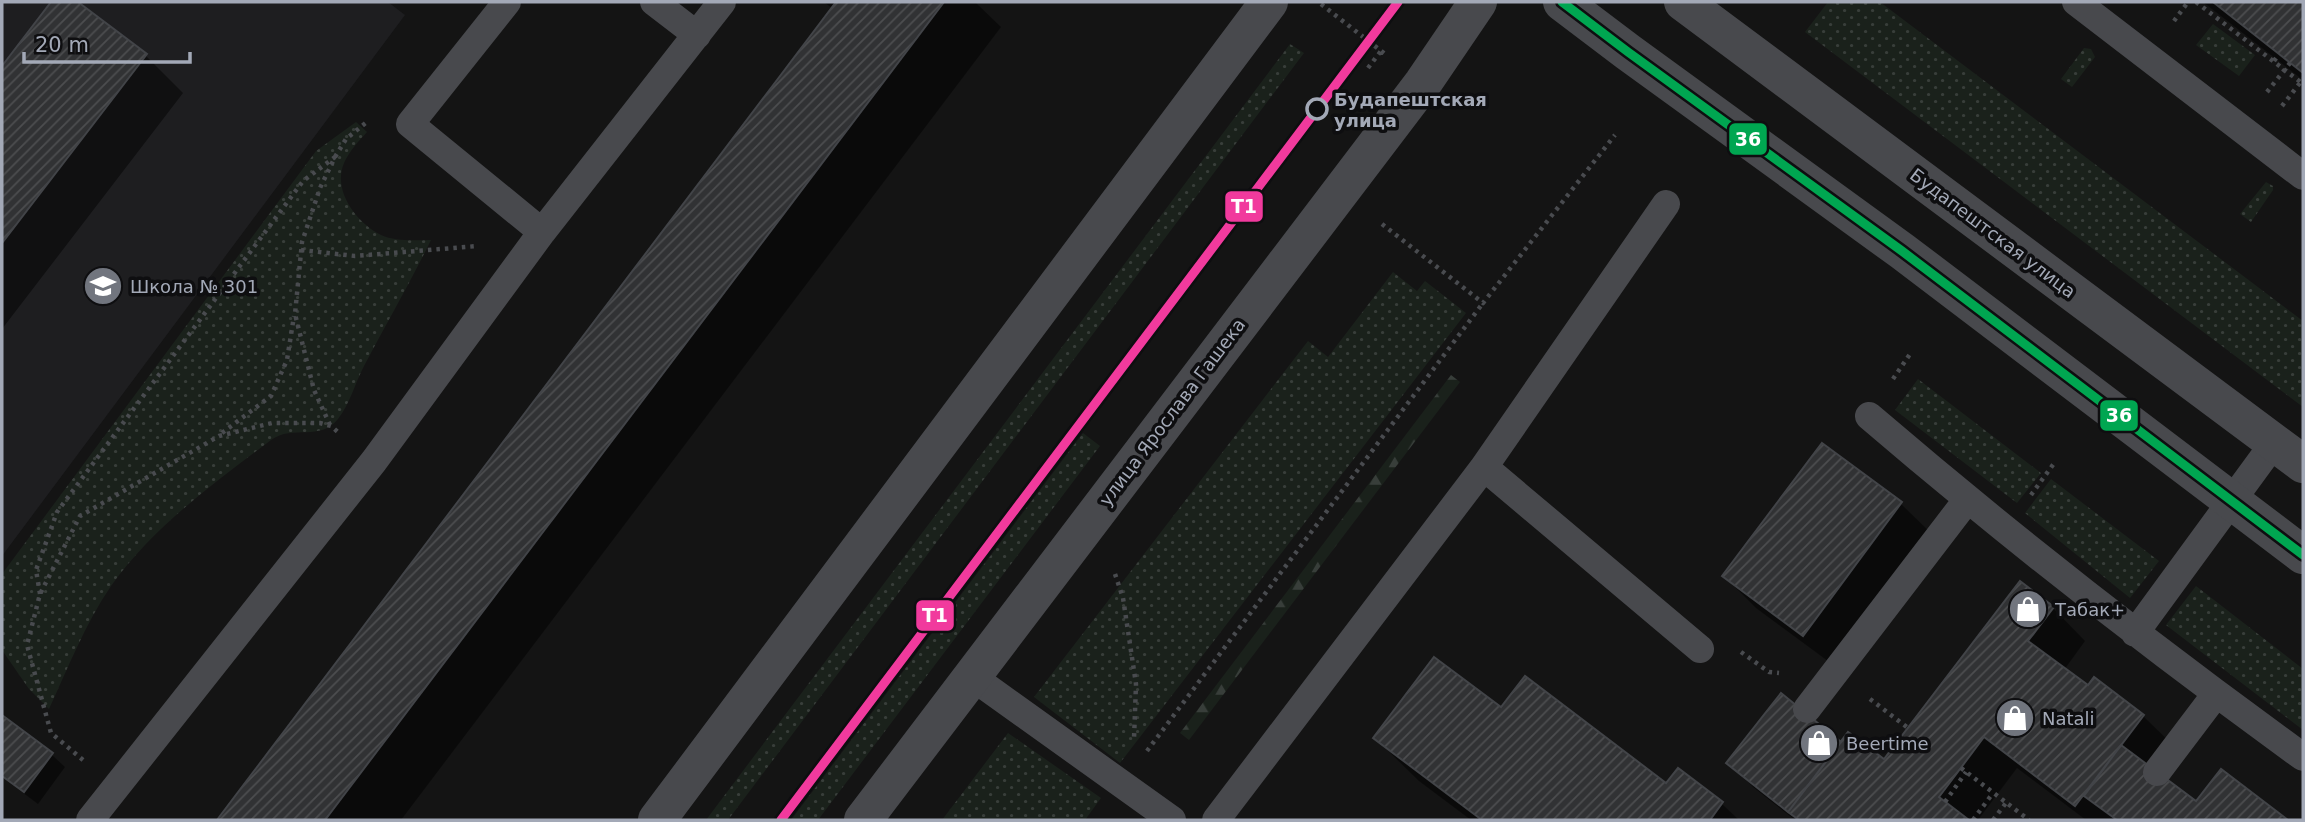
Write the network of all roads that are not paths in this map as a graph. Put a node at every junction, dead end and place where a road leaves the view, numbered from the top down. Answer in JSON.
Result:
{"nodes":[{"id":1,"x":507,"y":2,"type":"edge"},
{"id":2,"x":654,"y":2,"type":"edge"},
{"id":3,"x":722,"y":2,"type":"edge"},
{"id":4,"x":1269,"y":2,"type":"edge"},
{"id":5,"x":1478,"y":2,"type":"edge"},
{"id":6,"x":1562,"y":2,"type":"edge"},
{"id":7,"x":1683,"y":2,"type":"edge"},
{"id":8,"x":2076,"y":2,"type":"edge"},
{"id":9,"x":697,"y":35,"type":"junction"},
{"id":10,"x":2303,"y":176,"type":"edge"},
{"id":11,"x":1666,"y":204,"type":"dead end"},
{"id":12,"x":542,"y":232,"type":"junction"},
{"id":13,"x":1869,"y":416,"type":"dead end"},
{"id":14,"x":2289,"y":453,"type":"edge"},
{"id":15,"x":1484,"y":467,"type":"junction"},
{"id":16,"x":1967,"y":500,"type":"junction"},
{"id":17,"x":2231,"y":501,"type":"junction"},
{"id":18,"x":2303,"y":555,"type":"edge"},
{"id":19,"x":2134,"y":633,"type":"junction"},
{"id":20,"x":1700,"y":649,"type":"road end"},
{"id":21,"x":971,"y":676,"type":"junction"},
{"id":22,"x":2216,"y":694,"type":"junction"},
{"id":23,"x":1812,"y":703,"type":"road end"},
{"id":24,"x":2303,"y":757,"type":"edge"},
{"id":25,"x":2157,"y":772,"type":"dead end"},
{"id":26,"x":90,"y":820,"type":"edge"},
{"id":27,"x":657,"y":820,"type":"edge"},
{"id":28,"x":863,"y":820,"type":"edge"},
{"id":29,"x":1172,"y":820,"type":"edge"},
{"id":30,"x":1216,"y":820,"type":"edge"}],
"edges":[{"from":1,"to":12,"type":"lane"},
{"from":2,"to":9,"type":"lane"},
{"from":3,"to":9,"type":"lane"},
{"from":4,"to":27,"type":"street"},
{"from":5,"to":21,"type":"street","name":"улица Ярослава Гашека"},
{"from":6,"to":17,"type":"street"},
{"from":7,"to":14,"type":"street","name":"Будапештская улица"},
{"from":8,"to":10,"type":"lane"},
{"from":9,"to":12,"type":"lane"},
{"from":11,"to":15,"type":"lane"},
{"from":12,"to":26,"type":"lane"},
{"from":13,"to":16,"type":"lane"},
{"from":14,"to":17,"type":"lane"},
{"from":15,"to":20,"type":"lane"},
{"from":15,"to":30,"type":"lane"},
{"from":16,"to":19,"type":"lane"},
{"from":16,"to":23,"type":"lane"},
{"from":17,"to":18,"type":"street"},
{"from":17,"to":19,"type":"lane"},
{"from":19,"to":22,"type":"lane"},
{"from":21,"to":28,"type":"street","name":"улица Ярослава Гашека"},
{"from":21,"to":29,"type":"lane"},
{"from":22,"to":24,"type":"lane"},
{"from":22,"to":25,"type":"lane"}]}
